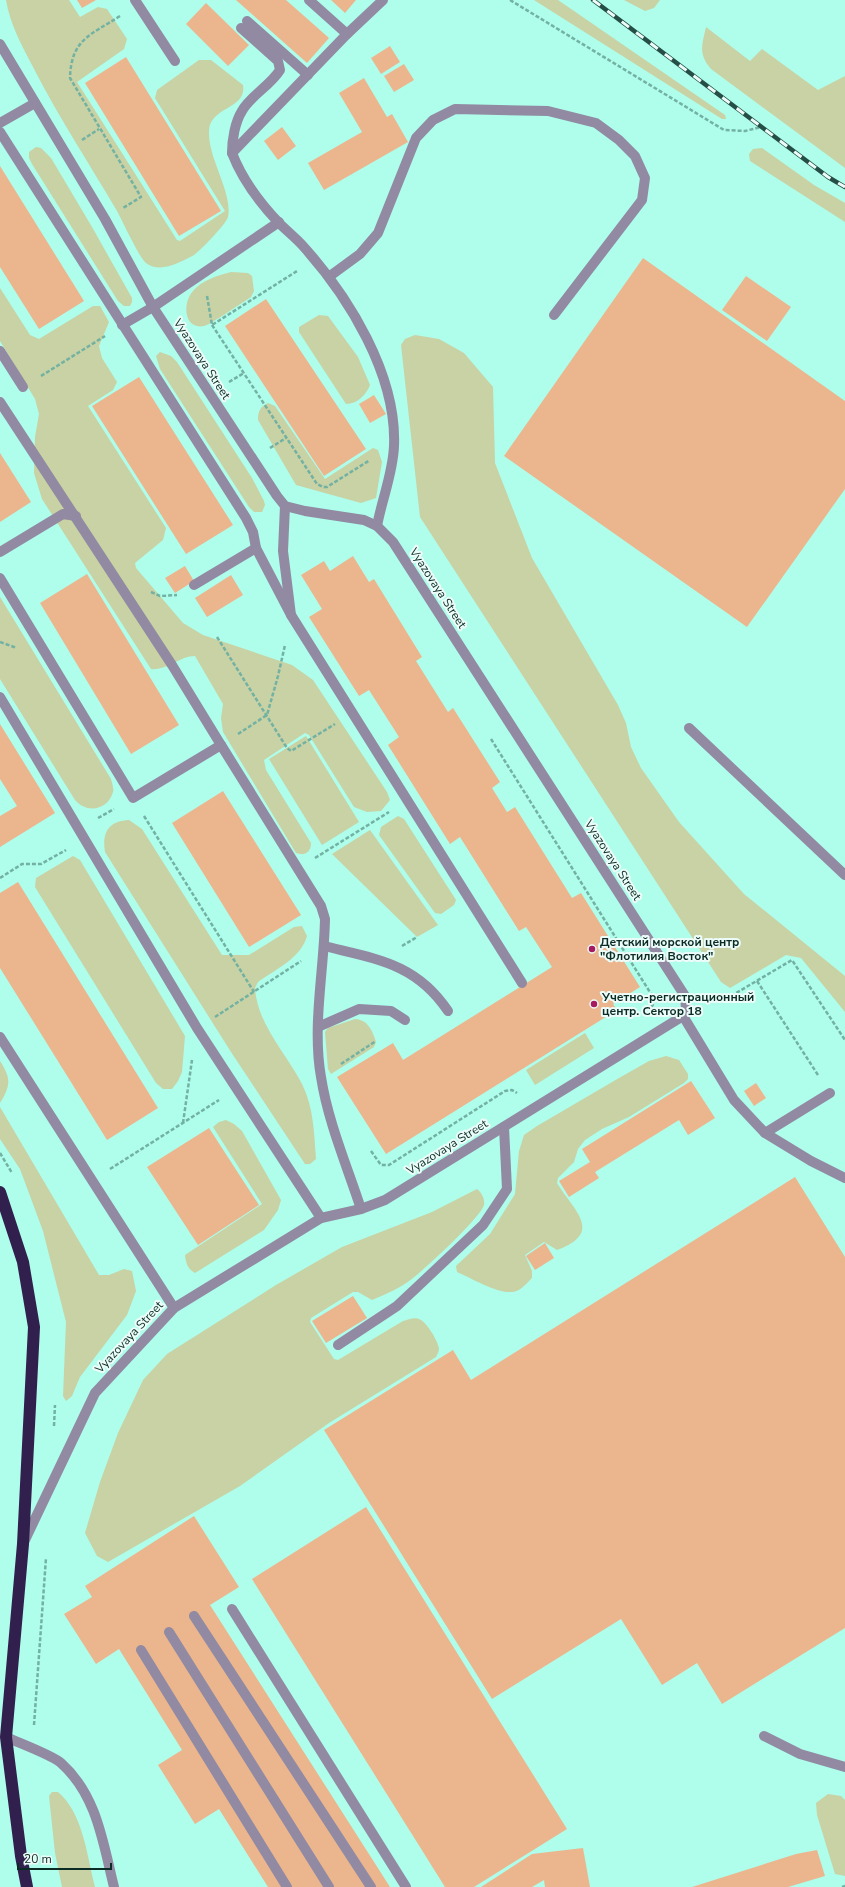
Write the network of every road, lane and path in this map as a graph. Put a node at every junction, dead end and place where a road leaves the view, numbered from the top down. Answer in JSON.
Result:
{"nodes":[{"id":1,"x":309,"y":0,"type":"edge"},
{"id":2,"x":383,"y":0,"type":"edge"},
{"id":3,"x":510,"y":0,"type":"edge"},
{"id":4,"x":136,"y":2,"type":"edge"},
{"id":5,"x":347,"y":34,"type":"junction"},
{"id":6,"x":0,"y":44,"type":"edge"},
{"id":7,"x":175,"y":61,"type":"dead end"},
{"id":8,"x":308,"y":76,"type":"junction"},
{"id":9,"x":35,"y":103,"type":"junction"},
{"id":10,"x":0,"y":123,"type":"edge"},
{"id":11,"x":761,"y":127,"type":"dead end"},
{"id":12,"x":99,"y":129,"type":"junction"},
{"id":13,"x":0,"y":132,"type":"edge"},
{"id":14,"x":79,"y":142,"type":"dead end"},
{"id":15,"x":232,"y":153,"type":"junction"},
{"id":16,"x":120,"y":209,"type":"dead end"},
{"id":17,"x":279,"y":222,"type":"junction"},
{"id":18,"x":315,"y":259,"type":"junction"},
{"id":19,"x":202,"y":273,"type":"junction"},
{"id":20,"x":330,"y":276,"type":"junction"},
{"id":21,"x":153,"y":307,"type":"junction"},
{"id":22,"x":554,"y":315,"type":"dead end"},
{"id":23,"x":122,"y":325,"type":"junction"},
{"id":24,"x":212,"y":325,"type":"junction"},
{"id":25,"x":0,"y":351,"type":"edge"},
{"id":26,"x":76,"y":354,"type":"dead end"},
{"id":27,"x":23,"y":387,"type":"dead end"},
{"id":28,"x":0,"y":402,"type":"edge"},
{"id":29,"x":394,"y":445,"type":"junction"},
{"id":30,"x":285,"y":506,"type":"junction"},
{"id":31,"x":76,"y":516,"type":"junction"},
{"id":32,"x":377,"y":526,"type":"junction"},
{"id":33,"x":256,"y":548,"type":"junction"},
{"id":34,"x":0,"y":552,"type":"edge"},
{"id":35,"x":0,"y":578,"type":"edge"},
{"id":36,"x":194,"y":585,"type":"dead end"},
{"id":37,"x":291,"y":615,"type":"junction"},
{"id":38,"x":217,"y":637,"type":"dead end"},
{"id":39,"x":0,"y":697,"type":"edge"},
{"id":40,"x":352,"y":713,"type":"junction"},
{"id":41,"x":266,"y":715,"type":"junction"},
{"id":42,"x":689,"y":728,"type":"dead end"},
{"id":43,"x":490,"y":736,"type":"dead end"},
{"id":44,"x":221,"y":745,"type":"junction"},
{"id":45,"x":133,"y":798,"type":"junction"},
{"id":46,"x":407,"y":801,"type":"junction"},
{"id":47,"x":79,"y":830,"type":"junction"},
{"id":48,"x":323,"y":853,"type":"dead end"},
{"id":49,"x":845,"y":875,"type":"edge"},
{"id":50,"x":0,"y":878,"type":"edge"},
{"id":51,"x":324,"y":946,"type":"junction"},
{"id":52,"x":757,"y":981,"type":"junction"},
{"id":53,"x":522,"y":983,"type":"dead end"},
{"id":54,"x":254,"y":992,"type":"junction"},
{"id":55,"x":726,"y":999,"type":"dead end"},
{"id":56,"x":448,"y":1011,"type":"dead end"},
{"id":57,"x":645,"y":1012,"type":"dead end"},
{"id":58,"x":683,"y":1016,"type":"junction"},
{"id":59,"x":405,"y":1020,"type":"dead end"},
{"id":60,"x":318,"y":1027,"type":"junction"},
{"id":61,"x":197,"y":1028,"type":"junction"},
{"id":62,"x":0,"y":1037,"type":"edge"},
{"id":63,"x":845,"y":1040,"type":"edge"},
{"id":64,"x":376,"y":1041,"type":"dead end"},
{"id":65,"x":321,"y":1076,"type":"junction"},
{"id":66,"x":236,"y":1089,"type":"junction"},
{"id":67,"x":830,"y":1093,"type":"joint"},
{"id":68,"x":529,"y":1112,"type":"junction"},
{"id":69,"x":183,"y":1123,"type":"junction"},
{"id":70,"x":504,"y":1127,"type":"junction"},
{"id":71,"x":765,"y":1133,"type":"junction"},
{"id":72,"x":371,"y":1151,"type":"dead end"},
{"id":73,"x":845,"y":1178,"type":"edge"},
{"id":74,"x":93,"y":1180,"type":"junction"},
{"id":75,"x":0,"y":1192,"type":"edge"},
{"id":76,"x":361,"y":1209,"type":"junction"},
{"id":77,"x":320,"y":1218,"type":"junction"},
{"id":78,"x":174,"y":1308,"type":"junction"},
{"id":79,"x":338,"y":1345,"type":"dead end"},
{"id":80,"x":23,"y":1544,"type":"junction"},
{"id":81,"x":47,"y":1553,"type":"dead end"},
{"id":82,"x":232,"y":1609,"type":"dead end"},
{"id":83,"x":194,"y":1616,"type":"dead end"},
{"id":84,"x":169,"y":1632,"type":"dead end"},
{"id":85,"x":141,"y":1650,"type":"dead end"},
{"id":86,"x":764,"y":1736,"type":"dead end"},
{"id":87,"x":6,"y":1737,"type":"junction"},
{"id":88,"x":32,"y":1749,"type":"junction"},
{"id":89,"x":845,"y":1767,"type":"edge"},
{"id":90,"x":27,"y":1887,"type":"edge"},
{"id":91,"x":114,"y":1887,"type":"edge"},
{"id":92,"x":287,"y":1887,"type":"edge"},
{"id":93,"x":329,"y":1887,"type":"edge"},
{"id":94,"x":371,"y":1887,"type":"edge"},
{"id":95,"x":406,"y":1887,"type":"edge"}],
"edges":[{"from":1,"to":5,"type":"street"},
{"from":2,"to":5,"type":"street"},
{"from":3,"to":11,"type":"path"},
{"from":4,"to":7,"type":"street"},
{"from":4,"to":12,"type":"path"},
{"from":5,"to":8,"type":"street"},
{"from":6,"to":9,"type":"street","name":"Vyazovaya Street"},
{"from":8,"to":15,"type":"street"},
{"from":8,"to":15,"type":"street"},
{"from":9,"to":10,"type":"street"},
{"from":9,"to":21,"type":"street","name":"Vyazovaya Street"},
{"from":12,"to":14,"type":"path"},
{"from":12,"to":16,"type":"path"},
{"from":13,"to":23,"type":"street"},
{"from":15,"to":17,"type":"street"},
{"from":17,"to":18,"type":"street"},
{"from":17,"to":19,"type":"street"},
{"from":18,"to":20,"type":"street"},
{"from":18,"to":24,"type":"path"},
{"from":19,"to":21,"type":"street"},
{"from":19,"to":24,"type":"path"},
{"from":20,"to":22,"type":"street"},
{"from":20,"to":29,"type":"street"},
{"from":21,"to":23,"type":"street"},
{"from":21,"to":30,"type":"street","name":"Vyazovaya Street"},
{"from":23,"to":26,"type":"path"},
{"from":23,"to":33,"type":"street"},
{"from":24,"to":29,"type":"path"},
{"from":25,"to":27,"type":"street"},
{"from":28,"to":31,"type":"street"},
{"from":29,"to":32,"type":"street"},
{"from":30,"to":32,"type":"street","name":"Vyazovaya Street"},
{"from":30,"to":37,"type":"street"},
{"from":31,"to":34,"type":"street"},
{"from":31,"to":44,"type":"street"},
{"from":32,"to":58,"type":"street","name":"Vyazovaya Street"},
{"from":33,"to":36,"type":"street"},
{"from":33,"to":37,"type":"street"},
{"from":35,"to":45,"type":"street"},
{"from":37,"to":40,"type":"street"},
{"from":37,"to":41,"type":"path"},
{"from":38,"to":41,"type":"path"},
{"from":39,"to":47,"type":"street"},
{"from":40,"to":41,"type":"path"},
{"from":40,"to":46,"type":"street"},
{"from":41,"to":44,"type":"path"},
{"from":42,"to":49,"type":"street"},
{"from":43,"to":57,"type":"path"},
{"from":44,"to":45,"type":"street"},
{"from":44,"to":51,"type":"street"},
{"from":45,"to":47,"type":"path"},
{"from":45,"to":54,"type":"path"},
{"from":46,"to":48,"type":"path"},
{"from":46,"to":53,"type":"street"},
{"from":47,"to":50,"type":"path"},
{"from":47,"to":61,"type":"street"},
{"from":51,"to":54,"type":"path"},
{"from":51,"to":56,"type":"street"},
{"from":51,"to":60,"type":"street"},
{"from":52,"to":55,"type":"path"},
{"from":52,"to":63,"type":"path"},
{"from":52,"to":67,"type":"path"},
{"from":54,"to":61,"type":"path"},
{"from":58,"to":68,"type":"street","name":"Vyazovaya Street"},
{"from":58,"to":71,"type":"street"},
{"from":59,"to":60,"type":"street"},
{"from":60,"to":65,"type":"street"},
{"from":61,"to":66,"type":"street"},
{"from":61,"to":69,"type":"path"},
{"from":62,"to":74,"type":"street"},
{"from":64,"to":65,"type":"path"},
{"from":65,"to":76,"type":"street"},
{"from":66,"to":69,"type":"path"},
{"from":66,"to":77,"type":"street"},
{"from":67,"to":71,"type":"street"},
{"from":68,"to":70,"type":"street","name":"Vyazovaya Street"},
{"from":68,"to":72,"type":"path"},
{"from":69,"to":74,"type":"path"},
{"from":70,"to":76,"type":"street","name":"Vyazovaya Street"},
{"from":70,"to":79,"type":"street"},
{"from":71,"to":73,"type":"street"},
{"from":74,"to":78,"type":"street"},
{"from":75,"to":80,"type":"highway"},
{"from":76,"to":77,"type":"street","name":"Vyazovaya Street"},
{"from":77,"to":78,"type":"street","name":"Vyazovaya Street"},
{"from":78,"to":80,"type":"street","name":"Vyazovaya Street"},
{"from":80,"to":87,"type":"highway"},
{"from":81,"to":88,"type":"path"},
{"from":82,"to":95,"type":"street"},
{"from":83,"to":94,"type":"street"},
{"from":84,"to":93,"type":"street"},
{"from":85,"to":92,"type":"street"},
{"from":86,"to":89,"type":"street"},
{"from":87,"to":88,"type":"street"},
{"from":87,"to":90,"type":"highway"},
{"from":88,"to":91,"type":"street"}]}
